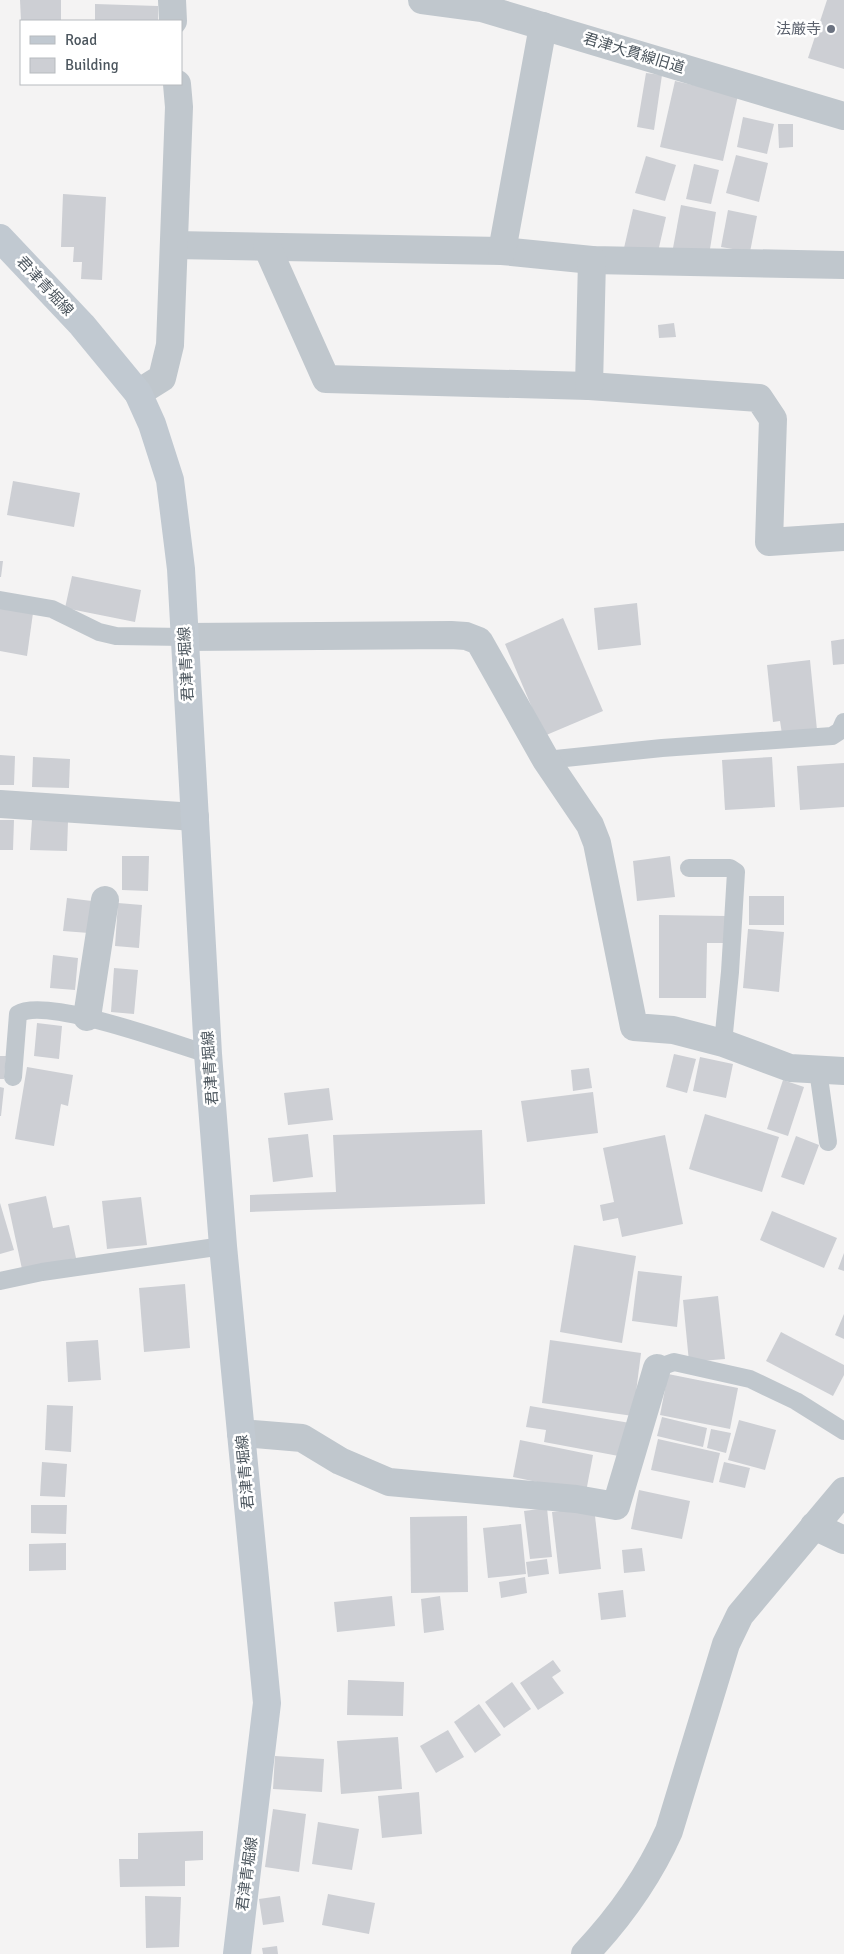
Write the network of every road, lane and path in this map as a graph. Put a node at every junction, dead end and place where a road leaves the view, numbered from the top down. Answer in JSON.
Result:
{"nodes":[{"id":1,"x":172,"y":0,"type":"edge"},
{"id":2,"x":422,"y":0,"type":"edge"},
{"id":3,"x":173,"y":20,"type":"edge"},
{"id":4,"x":542,"y":26,"type":"junction"},
{"id":5,"x":177,"y":85,"type":"edge"},
{"id":6,"x":844,"y":116,"type":"edge"},
{"id":7,"x":0,"y":238,"type":"edge"},
{"id":8,"x":174,"y":245,"type":"junction"},
{"id":9,"x":267,"y":247,"type":"junction"},
{"id":10,"x":502,"y":251,"type":"junction"},
{"id":11,"x":592,"y":260,"type":"junction"},
{"id":12,"x":844,"y":265,"type":"edge"},
{"id":13,"x":589,"y":386,"type":"junction"},
{"id":14,"x":138,"y":393,"type":"junction"},
{"id":15,"x":844,"y":537,"type":"edge"},
{"id":16,"x":0,"y":600,"type":"edge"},
{"id":17,"x":185,"y":637,"type":"junction"},
{"id":18,"x":844,"y":722,"type":"edge"},
{"id":19,"x":546,"y":760,"type":"junction"},
{"id":20,"x":0,"y":804,"type":"edge"},
{"id":21,"x":195,"y":817,"type":"junction"},
{"id":22,"x":689,"y":868,"type":"dead end"},
{"id":23,"x":105,"y":900,"type":"dead end"},
{"id":24,"x":87,"y":1017,"type":"junction"},
{"id":25,"x":723,"y":1043,"type":"junction"},
{"id":26,"x":208,"y":1054,"type":"junction"},
{"id":27,"x":831,"y":1071,"type":"edge"},
{"id":28,"x":13,"y":1077,"type":"dead end"},
{"id":29,"x":828,"y":1142,"type":"dead end"},
{"id":30,"x":223,"y":1246,"type":"junction"},
{"id":31,"x":0,"y":1281,"type":"edge"},
{"id":32,"x":657,"y":1368,"type":"joint"},
{"id":33,"x":844,"y":1432,"type":"edge"},
{"id":34,"x":242,"y":1434,"type":"junction"},
{"id":35,"x":844,"y":1491,"type":"edge"},
{"id":36,"x":814,"y":1526,"type":"junction"},
{"id":37,"x":844,"y":1540,"type":"edge"},
{"id":38,"x":237,"y":1954,"type":"edge"},
{"id":39,"x":584,"y":1954,"type":"edge"}],
"edges":[{"from":1,"to":3,"type":"street"},
{"from":2,"to":4,"type":"street","name":"君津大貫線旧道"},
{"from":4,"to":6,"type":"street","name":"君津大貫線旧道"},
{"from":4,"to":10,"type":"street"},
{"from":5,"to":8,"type":"street"},
{"from":7,"to":14,"type":"main road","name":"君津青堀線"},
{"from":8,"to":9,"type":"street"},
{"from":8,"to":14,"type":"street"},
{"from":9,"to":10,"type":"street"},
{"from":9,"to":13,"type":"street"},
{"from":10,"to":11,"type":"street"},
{"from":11,"to":12,"type":"street"},
{"from":11,"to":13,"type":"street"},
{"from":13,"to":15,"type":"street"},
{"from":14,"to":17,"type":"main road","name":"君津青堀線"},
{"from":16,"to":17,"type":"lane"},
{"from":17,"to":19,"type":"street"},
{"from":17,"to":21,"type":"main road","name":"君津青堀線"},
{"from":18,"to":19,"type":"lane"},
{"from":19,"to":25,"type":"street"},
{"from":20,"to":21,"type":"street"},
{"from":21,"to":26,"type":"main road","name":"君津青堀線"},
{"from":22,"to":25,"type":"lane"},
{"from":23,"to":24,"type":"street"},
{"from":24,"to":26,"type":"lane"},
{"from":24,"to":28,"type":"lane"},
{"from":25,"to":27,"type":"street"},
{"from":26,"to":30,"type":"main road","name":"君津青堀線"},
{"from":27,"to":29,"type":"lane"},
{"from":30,"to":31,"type":"lane"},
{"from":30,"to":34,"type":"main road","name":"君津青堀線"},
{"from":32,"to":33,"type":"lane"},
{"from":32,"to":34,"type":"street"},
{"from":34,"to":38,"type":"main road","name":"君津青堀線"},
{"from":35,"to":36,"type":"street"},
{"from":36,"to":37,"type":"street"},
{"from":36,"to":39,"type":"street"}]}
